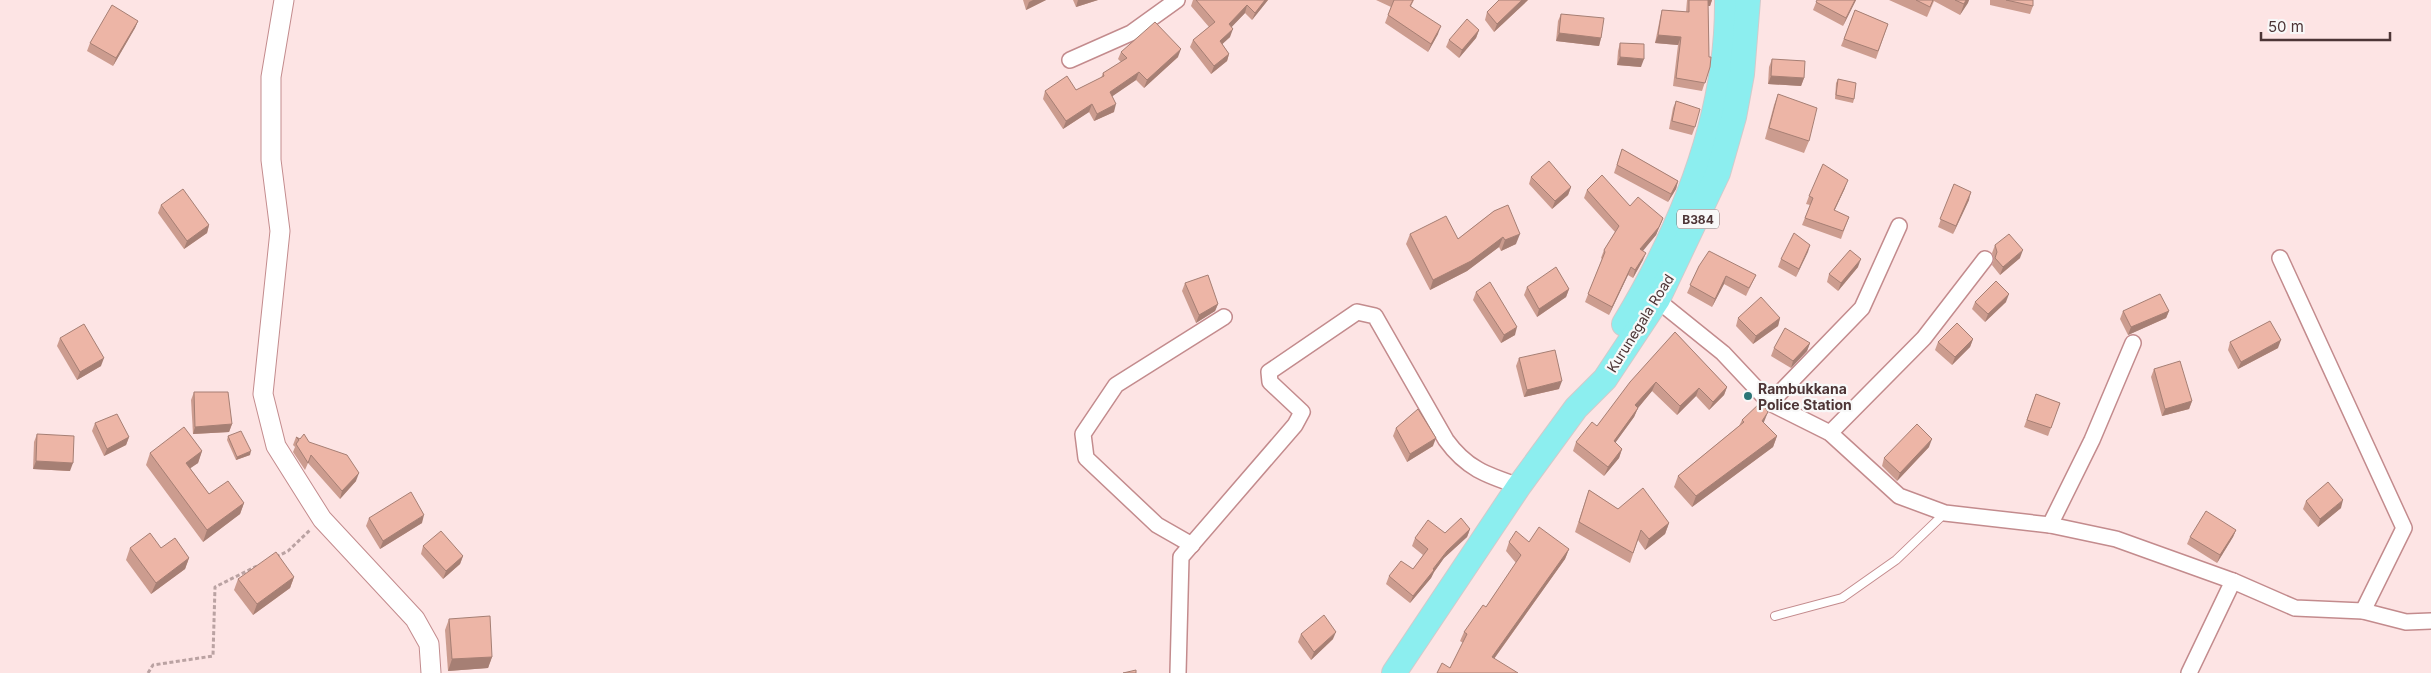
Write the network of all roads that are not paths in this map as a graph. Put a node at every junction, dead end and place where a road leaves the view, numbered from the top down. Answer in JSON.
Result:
{"nodes":[{"id":1,"x":284,"y":0,"type":"edge"},
{"id":2,"x":1178,"y":0,"type":"edge"},
{"id":3,"x":1728,"y":0,"type":"edge"},
{"id":4,"x":1748,"y":0,"type":"edge"},
{"id":5,"x":1070,"y":60,"type":"dead end"},
{"id":6,"x":1899,"y":226,"type":"dead end"},
{"id":7,"x":2280,"y":258,"type":"dead end"},
{"id":8,"x":1984,"y":260,"type":"dead end"},
{"id":9,"x":1651,"y":295,"type":"junction"},
{"id":10,"x":1224,"y":317,"type":"dead end"},
{"id":11,"x":2133,"y":343,"type":"dead end"},
{"id":12,"x":1770,"y":403,"type":"junction"},
{"id":13,"x":1830,"y":433,"type":"junction"},
{"id":14,"x":1519,"y":486,"type":"junction"},
{"id":15,"x":1945,"y":513,"type":"junction"},
{"id":16,"x":2050,"y":525,"type":"junction"},
{"id":17,"x":1192,"y":545,"type":"junction"},
{"id":18,"x":2233,"y":581,"type":"junction"},
{"id":19,"x":2363,"y":611,"type":"junction"},
{"id":20,"x":1775,"y":616,"type":"dead end"},
{"id":21,"x":2431,"y":621,"type":"edge"},
{"id":22,"x":431,"y":673,"type":"edge"},
{"id":23,"x":1178,"y":673,"type":"edge"},
{"id":24,"x":1394,"y":673,"type":"edge"},
{"id":25,"x":2189,"y":673,"type":"edge"}],
"edges":[{"from":1,"to":22,"type":"street"},
{"from":2,"to":5,"type":"street"},
{"from":3,"to":9,"type":"main road","name":"Kurunegala Road","number":"B384"},
{"from":4,"to":9,"type":"main road","name":"Kurunegala Road","number":"B384"},
{"from":6,"to":12,"type":"street"},
{"from":7,"to":19,"type":"street"},
{"from":8,"to":13,"type":"street"},
{"from":9,"to":12,"type":"street"},
{"from":9,"to":14,"type":"main road","name":"Kurunegala Road","number":"B384"},
{"from":10,"to":17,"type":"street"},
{"from":11,"to":16,"type":"street"},
{"from":12,"to":13,"type":"street"},
{"from":13,"to":15,"type":"street"},
{"from":14,"to":17,"type":"street"},
{"from":14,"to":24,"type":"main road","name":"Kurunegala Road","number":"B384"},
{"from":15,"to":16,"type":"street"},
{"from":15,"to":20,"type":"lane"},
{"from":16,"to":18,"type":"street"},
{"from":17,"to":23,"type":"street"},
{"from":18,"to":19,"type":"street"},
{"from":18,"to":25,"type":"street"},
{"from":19,"to":21,"type":"street"}]}
